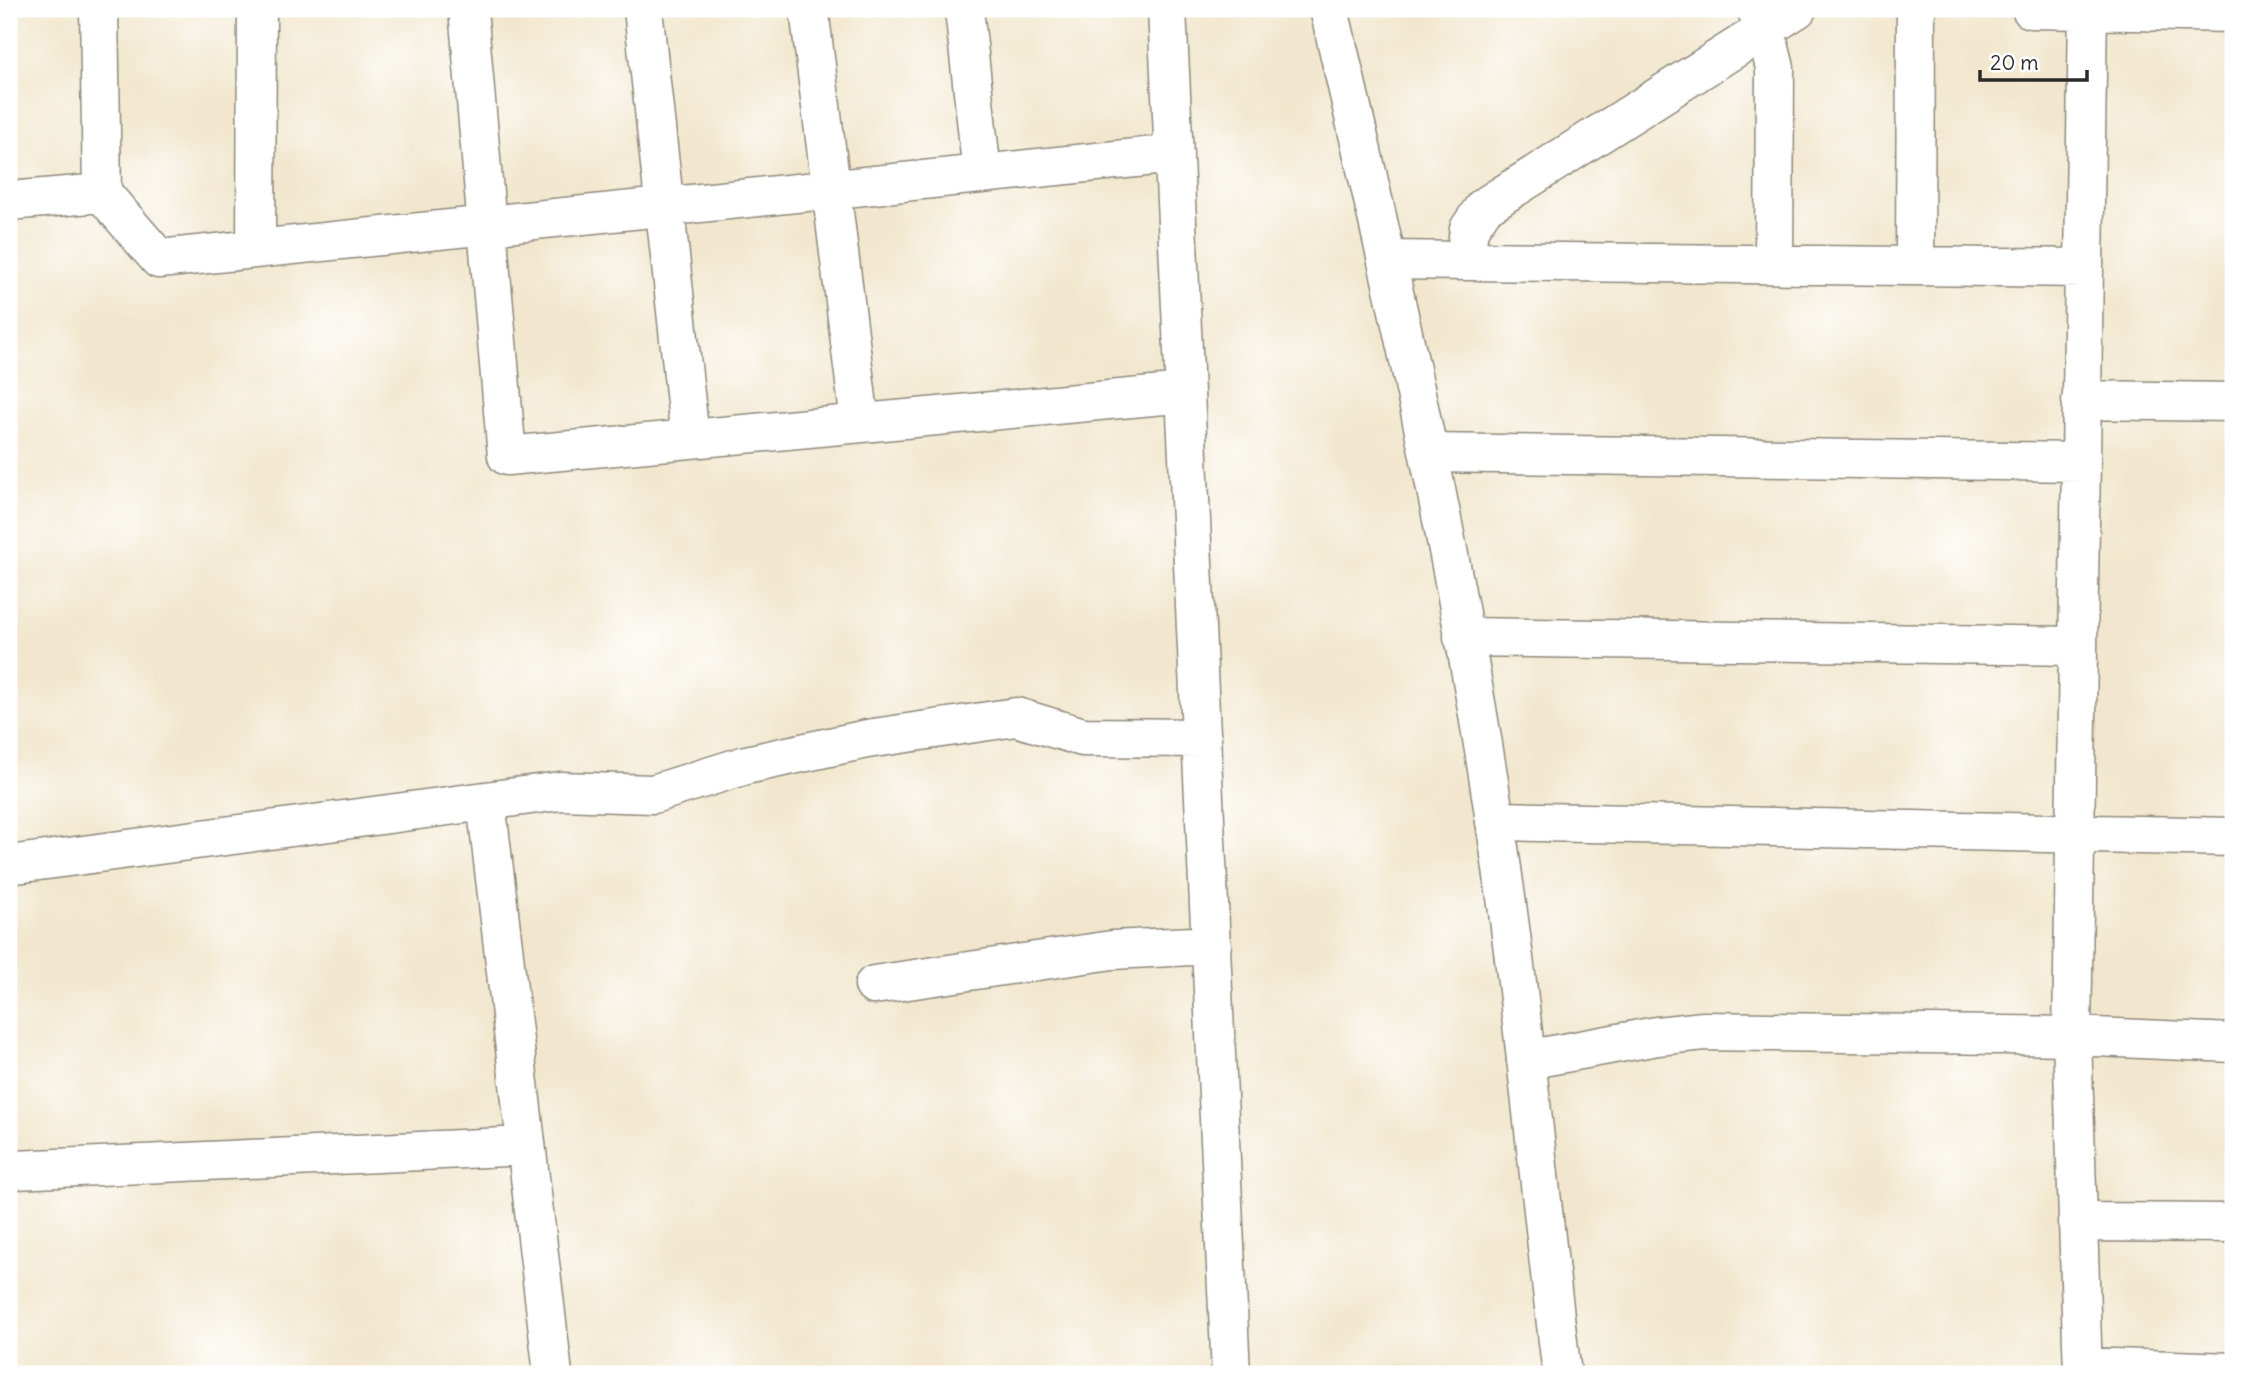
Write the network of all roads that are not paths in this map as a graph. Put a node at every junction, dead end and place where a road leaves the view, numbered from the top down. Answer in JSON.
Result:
{"nodes":[{"id":1,"x":99,"y":9,"type":"edge"},
{"id":2,"x":257,"y":9,"type":"edge"},
{"id":3,"x":468,"y":9,"type":"edge"},
{"id":4,"x":643,"y":9,"type":"edge"},
{"id":5,"x":809,"y":9,"type":"edge"},
{"id":6,"x":964,"y":9,"type":"edge"},
{"id":7,"x":1167,"y":9,"type":"edge"},
{"id":8,"x":1329,"y":9,"type":"edge"},
{"id":9,"x":1916,"y":9,"type":"edge"},
{"id":10,"x":2031,"y":9,"type":"edge"},
{"id":11,"x":2088,"y":10,"type":"edge"},
{"id":12,"x":2233,"y":13,"type":"edge"},
{"id":13,"x":1773,"y":15,"type":"edge"},
{"id":14,"x":1174,"y":154,"type":"junction"},
{"id":15,"x":982,"y":174,"type":"junction"},
{"id":16,"x":831,"y":189,"type":"junction"},
{"id":17,"x":102,"y":193,"type":"junction"},
{"id":18,"x":9,"y":201,"type":"edge"},
{"id":19,"x":664,"y":206,"type":"junction"},
{"id":20,"x":487,"y":225,"type":"junction"},
{"id":21,"x":256,"y":248,"type":"junction"},
{"id":22,"x":1387,"y":260,"type":"junction"},
{"id":23,"x":1465,"y":261,"type":"junction"},
{"id":24,"x":1774,"y":264,"type":"junction"},
{"id":25,"x":1914,"y":266,"type":"junction"},
{"id":26,"x":2083,"y":268,"type":"junction"},
{"id":27,"x":1185,"y":393,"type":"junction"},
{"id":28,"x":2081,"y":400,"type":"junction"},
{"id":29,"x":2233,"y":402,"type":"edge"},
{"id":30,"x":860,"y":423,"type":"junction"},
{"id":31,"x":690,"y":439,"type":"junction"},
{"id":32,"x":1429,"y":453,"type":"junction"},
{"id":33,"x":2080,"y":462,"type":"junction"},
{"id":34,"x":1463,"y":637,"type":"junction"},
{"id":35,"x":2077,"y":646,"type":"junction"},
{"id":36,"x":1202,"y":738,"type":"junction"},
{"id":37,"x":486,"y":801,"type":"junction"},
{"id":38,"x":1495,"y":821,"type":"junction"},
{"id":39,"x":2074,"y":834,"type":"junction"},
{"id":40,"x":2233,"y":837,"type":"edge"},
{"id":41,"x":9,"y":864,"type":"edge"},
{"id":42,"x":1212,"y":945,"type":"junction"},
{"id":43,"x":874,"y":985,"type":"dead end"},
{"id":44,"x":2072,"y":1036,"type":"junction"},
{"id":45,"x":2233,"y":1043,"type":"edge"},
{"id":46,"x":1526,"y":1060,"type":"junction"},
{"id":47,"x":526,"y":1146,"type":"junction"},
{"id":48,"x":15,"y":1170,"type":"dead end"},
{"id":49,"x":2077,"y":1222,"type":"junction"},
{"id":50,"x":2233,"y":1223,"type":"edge"},
{"id":51,"x":2083,"y":1371,"type":"edge"},
{"id":52,"x":2233,"y":1372,"type":"edge"},
{"id":53,"x":553,"y":1374,"type":"edge"},
{"id":54,"x":1231,"y":1374,"type":"edge"},
{"id":55,"x":1562,"y":1374,"type":"edge"}],
"edges":[{"from":1,"to":17,"type":"street"},
{"from":2,"to":21,"type":"street"},
{"from":3,"to":20,"type":"street"},
{"from":4,"to":19,"type":"street"},
{"from":5,"to":16,"type":"street"},
{"from":6,"to":15,"type":"street"},
{"from":7,"to":14,"type":"street"},
{"from":8,"to":22,"type":"street"},
{"from":9,"to":25,"type":"street"},
{"from":10,"to":11,"type":"street"},
{"from":11,"to":12,"type":"street"},
{"from":11,"to":26,"type":"street"},
{"from":13,"to":23,"type":"street"},
{"from":13,"to":24,"type":"street"},
{"from":14,"to":15,"type":"street"},
{"from":14,"to":27,"type":"street"},
{"from":15,"to":16,"type":"street"},
{"from":16,"to":19,"type":"street"},
{"from":16,"to":30,"type":"street"},
{"from":17,"to":18,"type":"street"},
{"from":17,"to":21,"type":"street"},
{"from":19,"to":20,"type":"street"},
{"from":19,"to":31,"type":"street"},
{"from":20,"to":21,"type":"street"},
{"from":20,"to":31,"type":"street"},
{"from":22,"to":23,"type":"street"},
{"from":22,"to":32,"type":"street"},
{"from":23,"to":24,"type":"street"},
{"from":24,"to":25,"type":"street"},
{"from":25,"to":26,"type":"street"},
{"from":26,"to":28,"type":"street"},
{"from":27,"to":30,"type":"street"},
{"from":27,"to":36,"type":"street"},
{"from":28,"to":29,"type":"street"},
{"from":28,"to":33,"type":"street"},
{"from":30,"to":31,"type":"street"},
{"from":32,"to":33,"type":"street"},
{"from":32,"to":34,"type":"street"},
{"from":33,"to":35,"type":"street"},
{"from":34,"to":35,"type":"street"},
{"from":34,"to":38,"type":"street"},
{"from":35,"to":39,"type":"street"},
{"from":36,"to":37,"type":"street"},
{"from":36,"to":42,"type":"street"},
{"from":37,"to":41,"type":"street"},
{"from":37,"to":47,"type":"street"},
{"from":38,"to":39,"type":"street"},
{"from":38,"to":46,"type":"street"},
{"from":39,"to":40,"type":"street"},
{"from":39,"to":44,"type":"street"},
{"from":42,"to":43,"type":"street"},
{"from":42,"to":54,"type":"street"},
{"from":44,"to":45,"type":"street"},
{"from":44,"to":46,"type":"street"},
{"from":44,"to":49,"type":"street"},
{"from":46,"to":55,"type":"street"},
{"from":47,"to":48,"type":"street"},
{"from":47,"to":53,"type":"street"},
{"from":49,"to":50,"type":"street"},
{"from":49,"to":51,"type":"street"},
{"from":51,"to":52,"type":"street"}]}
